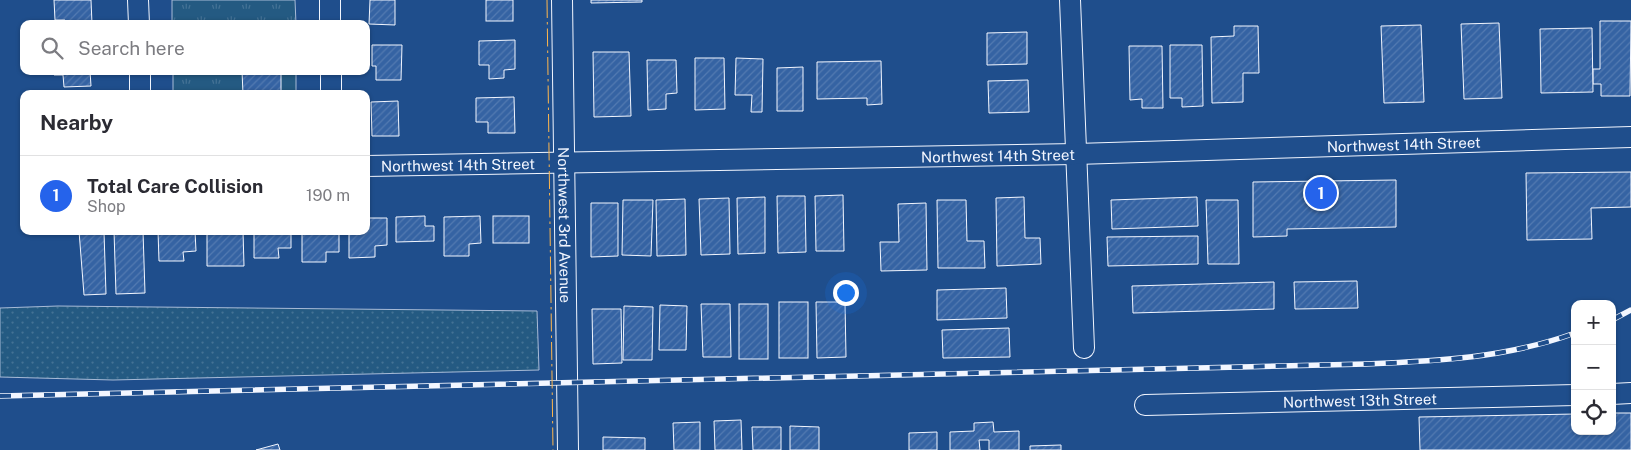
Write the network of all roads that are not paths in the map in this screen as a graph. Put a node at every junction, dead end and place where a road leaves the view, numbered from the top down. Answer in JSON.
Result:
{"nodes":[{"id":1,"x":138,"y":0,"type":"edge"},
{"id":2,"x":330,"y":0,"type":"edge"},
{"id":3,"x":562,"y":0,"type":"edge"},
{"id":4,"x":1070,"y":0,"type":"edge"},
{"id":5,"x":139,"y":20,"type":"edge"},
{"id":6,"x":330,"y":20,"type":"edge"},
{"id":7,"x":140,"y":75,"type":"edge"},
{"id":8,"x":331,"y":75,"type":"edge"},
{"id":9,"x":140,"y":90,"type":"edge"},
{"id":10,"x":331,"y":90,"type":"edge"},
{"id":11,"x":1631,"y":137,"type":"edge"},
{"id":12,"x":1076,"y":154,"type":"junction"},
{"id":13,"x":563,"y":162,"type":"junction"},
{"id":14,"x":370,"y":166,"type":"edge"},
{"id":15,"x":1084,"y":348,"type":"dead end"},
{"id":16,"x":1631,"y":393,"type":"edge"},
{"id":17,"x":1571,"y":394,"type":"edge"},
{"id":18,"x":1616,"y":394,"type":"edge"},
{"id":19,"x":1145,"y":406,"type":"dead end"},
{"id":20,"x":568,"y":450,"type":"edge"}],
"edges":[{"from":1,"to":5,"type":"street"},
{"from":2,"to":6,"type":"street"},
{"from":3,"to":13,"type":"street","name":"Northwest 3rd Avenue"},
{"from":4,"to":12,"type":"street"},
{"from":7,"to":9,"type":"street"},
{"from":8,"to":10,"type":"street"},
{"from":11,"to":12,"type":"street","name":"Northwest 14th Street"},
{"from":12,"to":13,"type":"street","name":"Northwest 14th Street"},
{"from":12,"to":15,"type":"street"},
{"from":13,"to":14,"type":"street","name":"Northwest 14th Street"},
{"from":13,"to":20,"type":"street","name":"Northwest 3rd Avenue"},
{"from":16,"to":18,"type":"street"},
{"from":17,"to":19,"type":"street","name":"Northwest 13th Street"}]}
